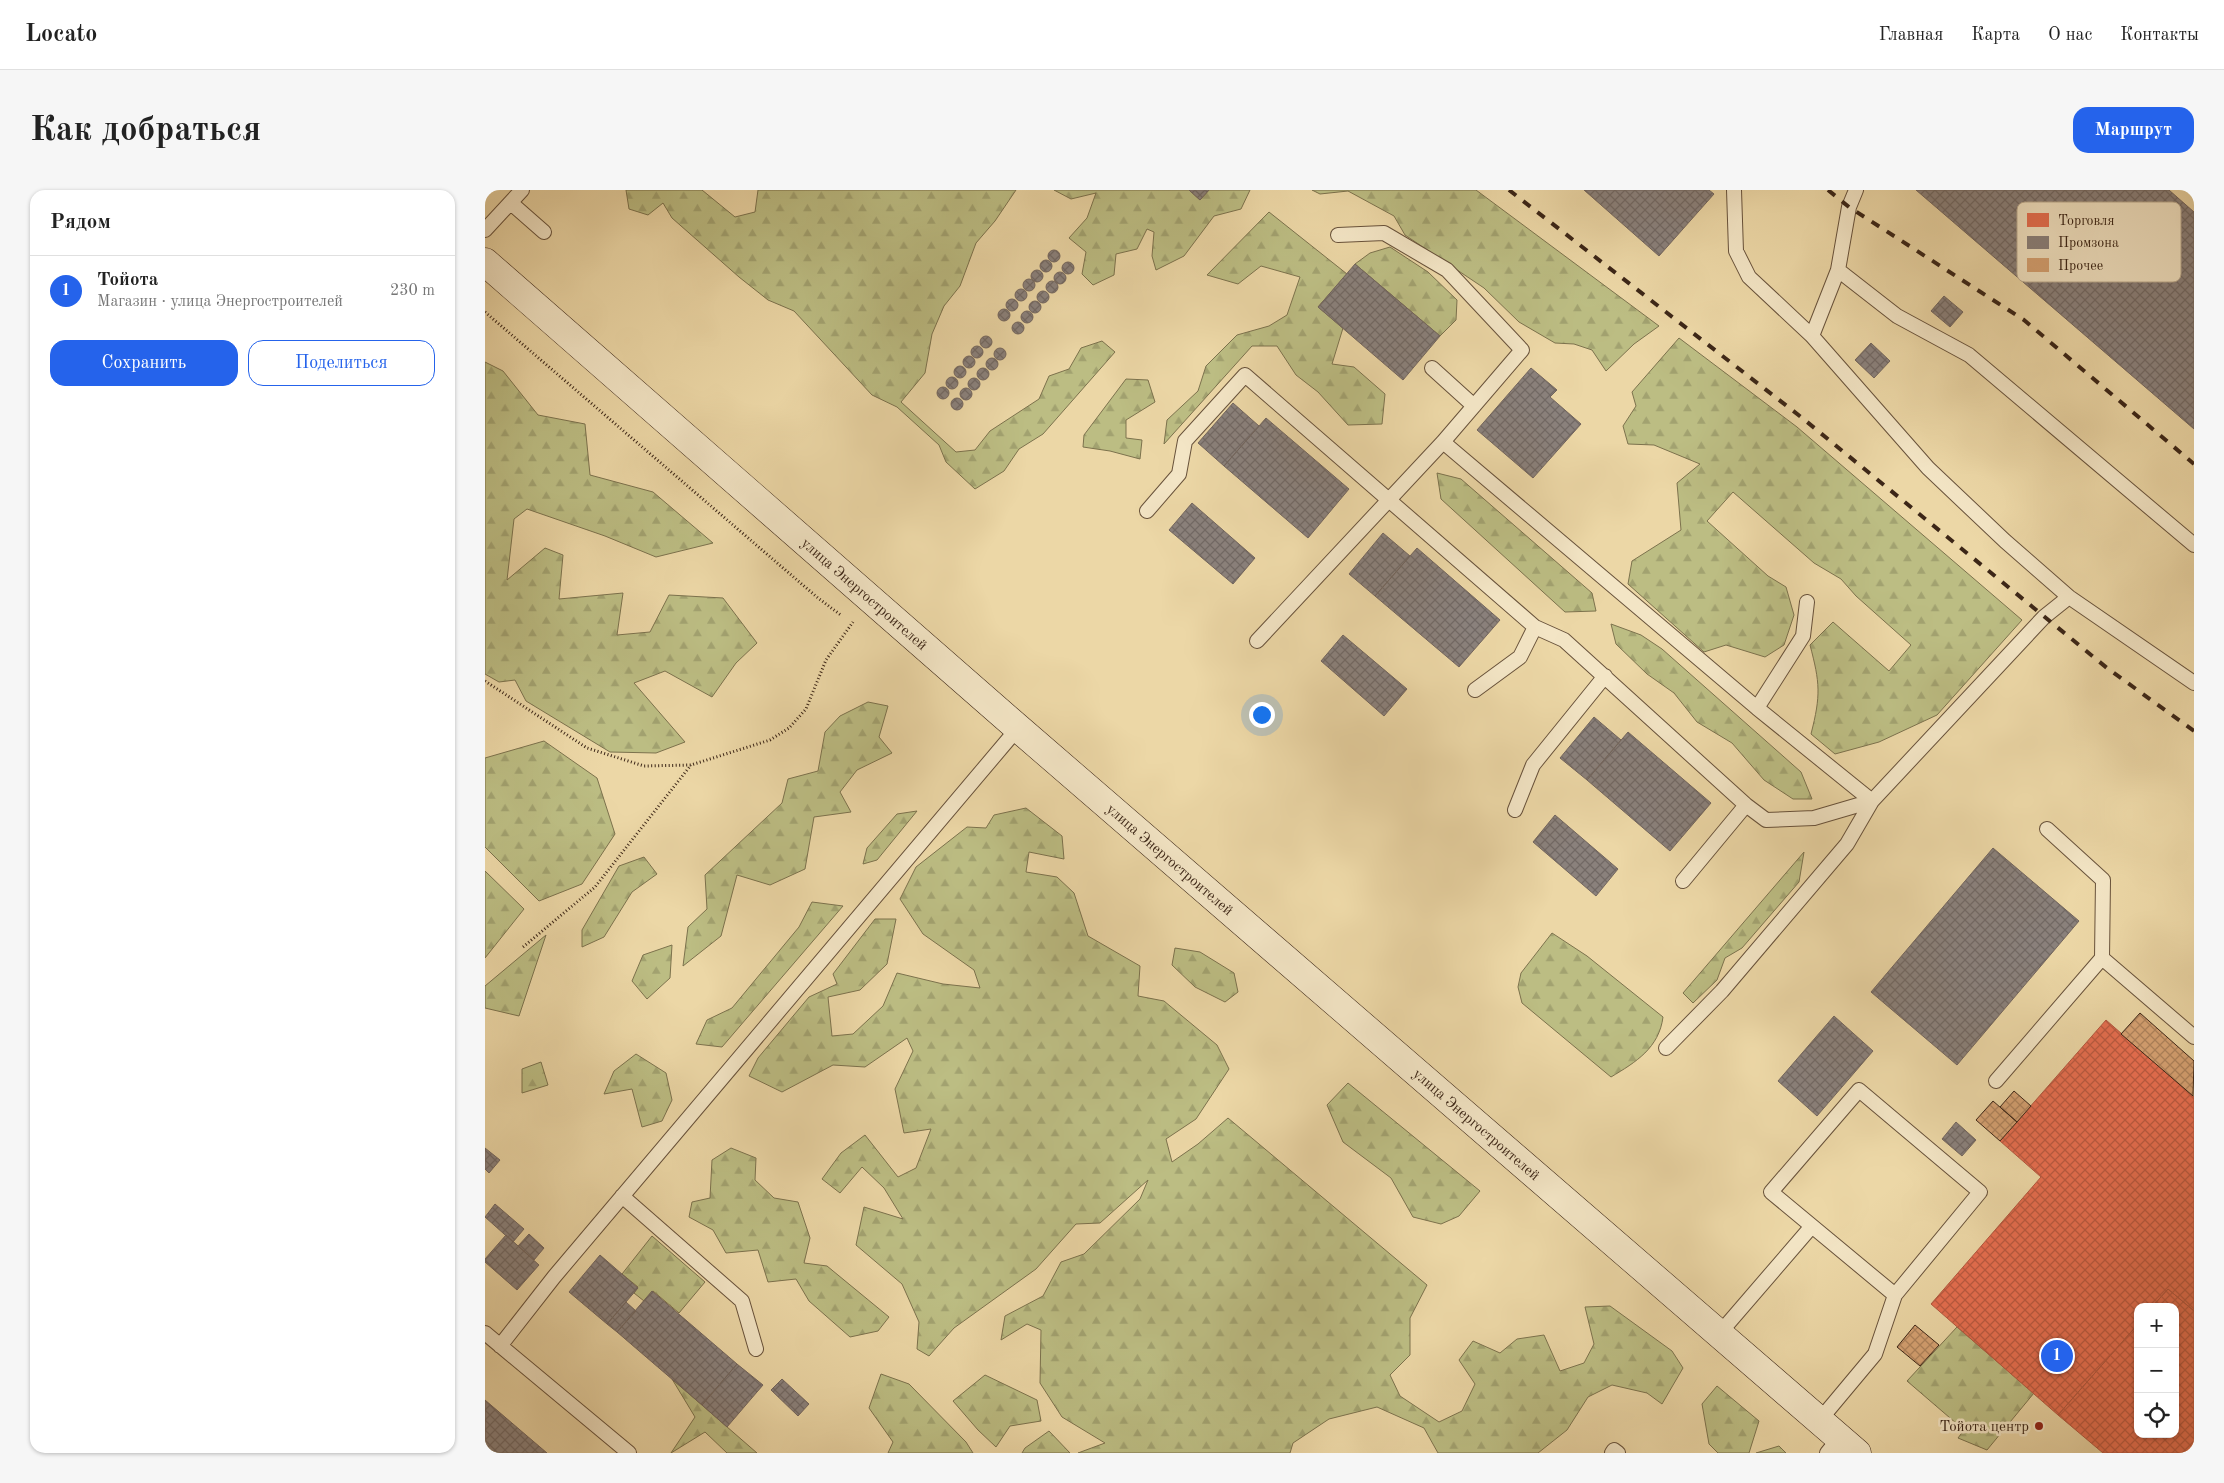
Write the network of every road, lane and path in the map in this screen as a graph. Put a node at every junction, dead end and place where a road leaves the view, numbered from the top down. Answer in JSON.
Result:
{"nodes":[{"id":1,"x":522,"y":190,"type":"edge"},
{"id":2,"x":1734,"y":190,"type":"edge"},
{"id":3,"x":1856,"y":190,"type":"edge"},
{"id":4,"x":511,"y":203,"type":"junction"},
{"id":5,"x":485,"y":230,"type":"edge"},
{"id":6,"x":544,"y":232,"type":"dead end"},
{"id":7,"x":1338,"y":235,"type":"dead end"},
{"id":8,"x":485,"y":262,"type":"edge"},
{"id":9,"x":1838,"y":270,"type":"junction"},
{"id":10,"x":485,"y":312,"type":"edge"},
{"id":11,"x":1812,"y":336,"type":"junction"},
{"id":12,"x":1432,"y":368,"type":"dead end"},
{"id":13,"x":1474,"y":406,"type":"junction"},
{"id":14,"x":1443,"y":442,"type":"junction"},
{"id":15,"x":1388,"y":500,"type":"junction"},
{"id":16,"x":1147,"y":511,"type":"dead end"},
{"id":17,"x":2194,"y":545,"type":"edge"},
{"id":18,"x":2069,"y":597,"type":"junction"},
{"id":19,"x":870,"y":600,"type":"junction"},
{"id":20,"x":1807,"y":602,"type":"dead end"},
{"id":21,"x":841,"y":616,"type":"dead end"},
{"id":22,"x":1535,"y":627,"type":"junction"},
{"id":23,"x":1257,"y":641,"type":"dead end"},
{"id":24,"x":1605,"y":676,"type":"junction"},
{"id":25,"x":485,"y":681,"type":"edge"},
{"id":26,"x":2194,"y":683,"type":"edge"},
{"id":27,"x":1475,"y":690,"type":"dead end"},
{"id":28,"x":1757,"y":708,"type":"junction"},
{"id":29,"x":1018,"y":728,"type":"junction"},
{"id":30,"x":691,"y":765,"type":"junction"},
{"id":31,"x":1872,"y":801,"type":"junction"},
{"id":32,"x":1746,"y":805,"type":"junction"},
{"id":33,"x":1515,"y":810,"type":"dead end"},
{"id":34,"x":2047,"y":829,"type":"dead end"},
{"id":35,"x":1683,"y":881,"type":"dead end"},
{"id":36,"x":523,"y":947,"type":"dead end"},
{"id":37,"x":2102,"y":958,"type":"junction"},
{"id":38,"x":2194,"y":1037,"type":"edge"},
{"id":39,"x":1666,"y":1048,"type":"dead end"},
{"id":40,"x":1996,"y":1081,"type":"dead end"},
{"id":41,"x":622,"y":1196,"type":"junction"},
{"id":42,"x":1812,"y":1226,"type":"junction"},
{"id":43,"x":1895,"y":1296,"type":"junction"},
{"id":44,"x":485,"y":1333,"type":"edge"},
{"id":45,"x":1719,"y":1334,"type":"junction"},
{"id":46,"x":500,"y":1346,"type":"junction"},
{"id":47,"x":756,"y":1349,"type":"dead end"},
{"id":48,"x":1836,"y":1441,"type":"edge"},
{"id":49,"x":629,"y":1453,"type":"edge"},
{"id":50,"x":1612,"y":1453,"type":"edge"},
{"id":51,"x":1618,"y":1453,"type":"edge"}],
"edges":[{"from":1,"to":4,"type":"lane"},
{"from":2,"to":11,"type":"lane"},
{"from":3,"to":9,"type":"lane"},
{"from":4,"to":5,"type":"lane"},
{"from":4,"to":6,"type":"lane"},
{"from":7,"to":13,"type":"lane"},
{"from":8,"to":19,"type":"main road","name":"улица Энергостроителей"},
{"from":9,"to":11,"type":"lane"},
{"from":9,"to":17,"type":"lane"},
{"from":10,"to":21,"type":"path"},
{"from":11,"to":18,"type":"lane"},
{"from":12,"to":13,"type":"lane"},
{"from":13,"to":14,"type":"lane"},
{"from":14,"to":15,"type":"lane"},
{"from":14,"to":28,"type":"lane"},
{"from":15,"to":16,"type":"lane"},
{"from":15,"to":22,"type":"lane"},
{"from":15,"to":23,"type":"lane"},
{"from":18,"to":26,"type":"lane"},
{"from":18,"to":31,"type":"lane"},
{"from":19,"to":29,"type":"main road","name":"улица Энергостроителей"},
{"from":19,"to":30,"type":"path"},
{"from":20,"to":28,"type":"lane"},
{"from":22,"to":24,"type":"lane"},
{"from":22,"to":27,"type":"lane"},
{"from":24,"to":32,"type":"lane"},
{"from":24,"to":33,"type":"lane"},
{"from":25,"to":30,"type":"path"},
{"from":28,"to":31,"type":"lane"},
{"from":29,"to":41,"type":"lane"},
{"from":29,"to":45,"type":"main road","name":"улица Энергостроителей"},
{"from":30,"to":36,"type":"path"},
{"from":31,"to":32,"type":"lane"},
{"from":31,"to":39,"type":"lane"},
{"from":32,"to":35,"type":"lane"},
{"from":34,"to":37,"type":"lane"},
{"from":37,"to":38,"type":"lane"},
{"from":37,"to":40,"type":"lane"},
{"from":41,"to":46,"type":"lane"},
{"from":41,"to":47,"type":"lane"},
{"from":42,"to":43,"type":"lane"},
{"from":42,"to":43,"type":"lane"},
{"from":42,"to":45,"type":"lane"},
{"from":43,"to":48,"type":"lane"},
{"from":44,"to":46,"type":"lane"},
{"from":45,"to":48,"type":"main road","name":"улица Энергостроителей"},
{"from":46,"to":49,"type":"lane"},
{"from":50,"to":51,"type":"lane"}]}
